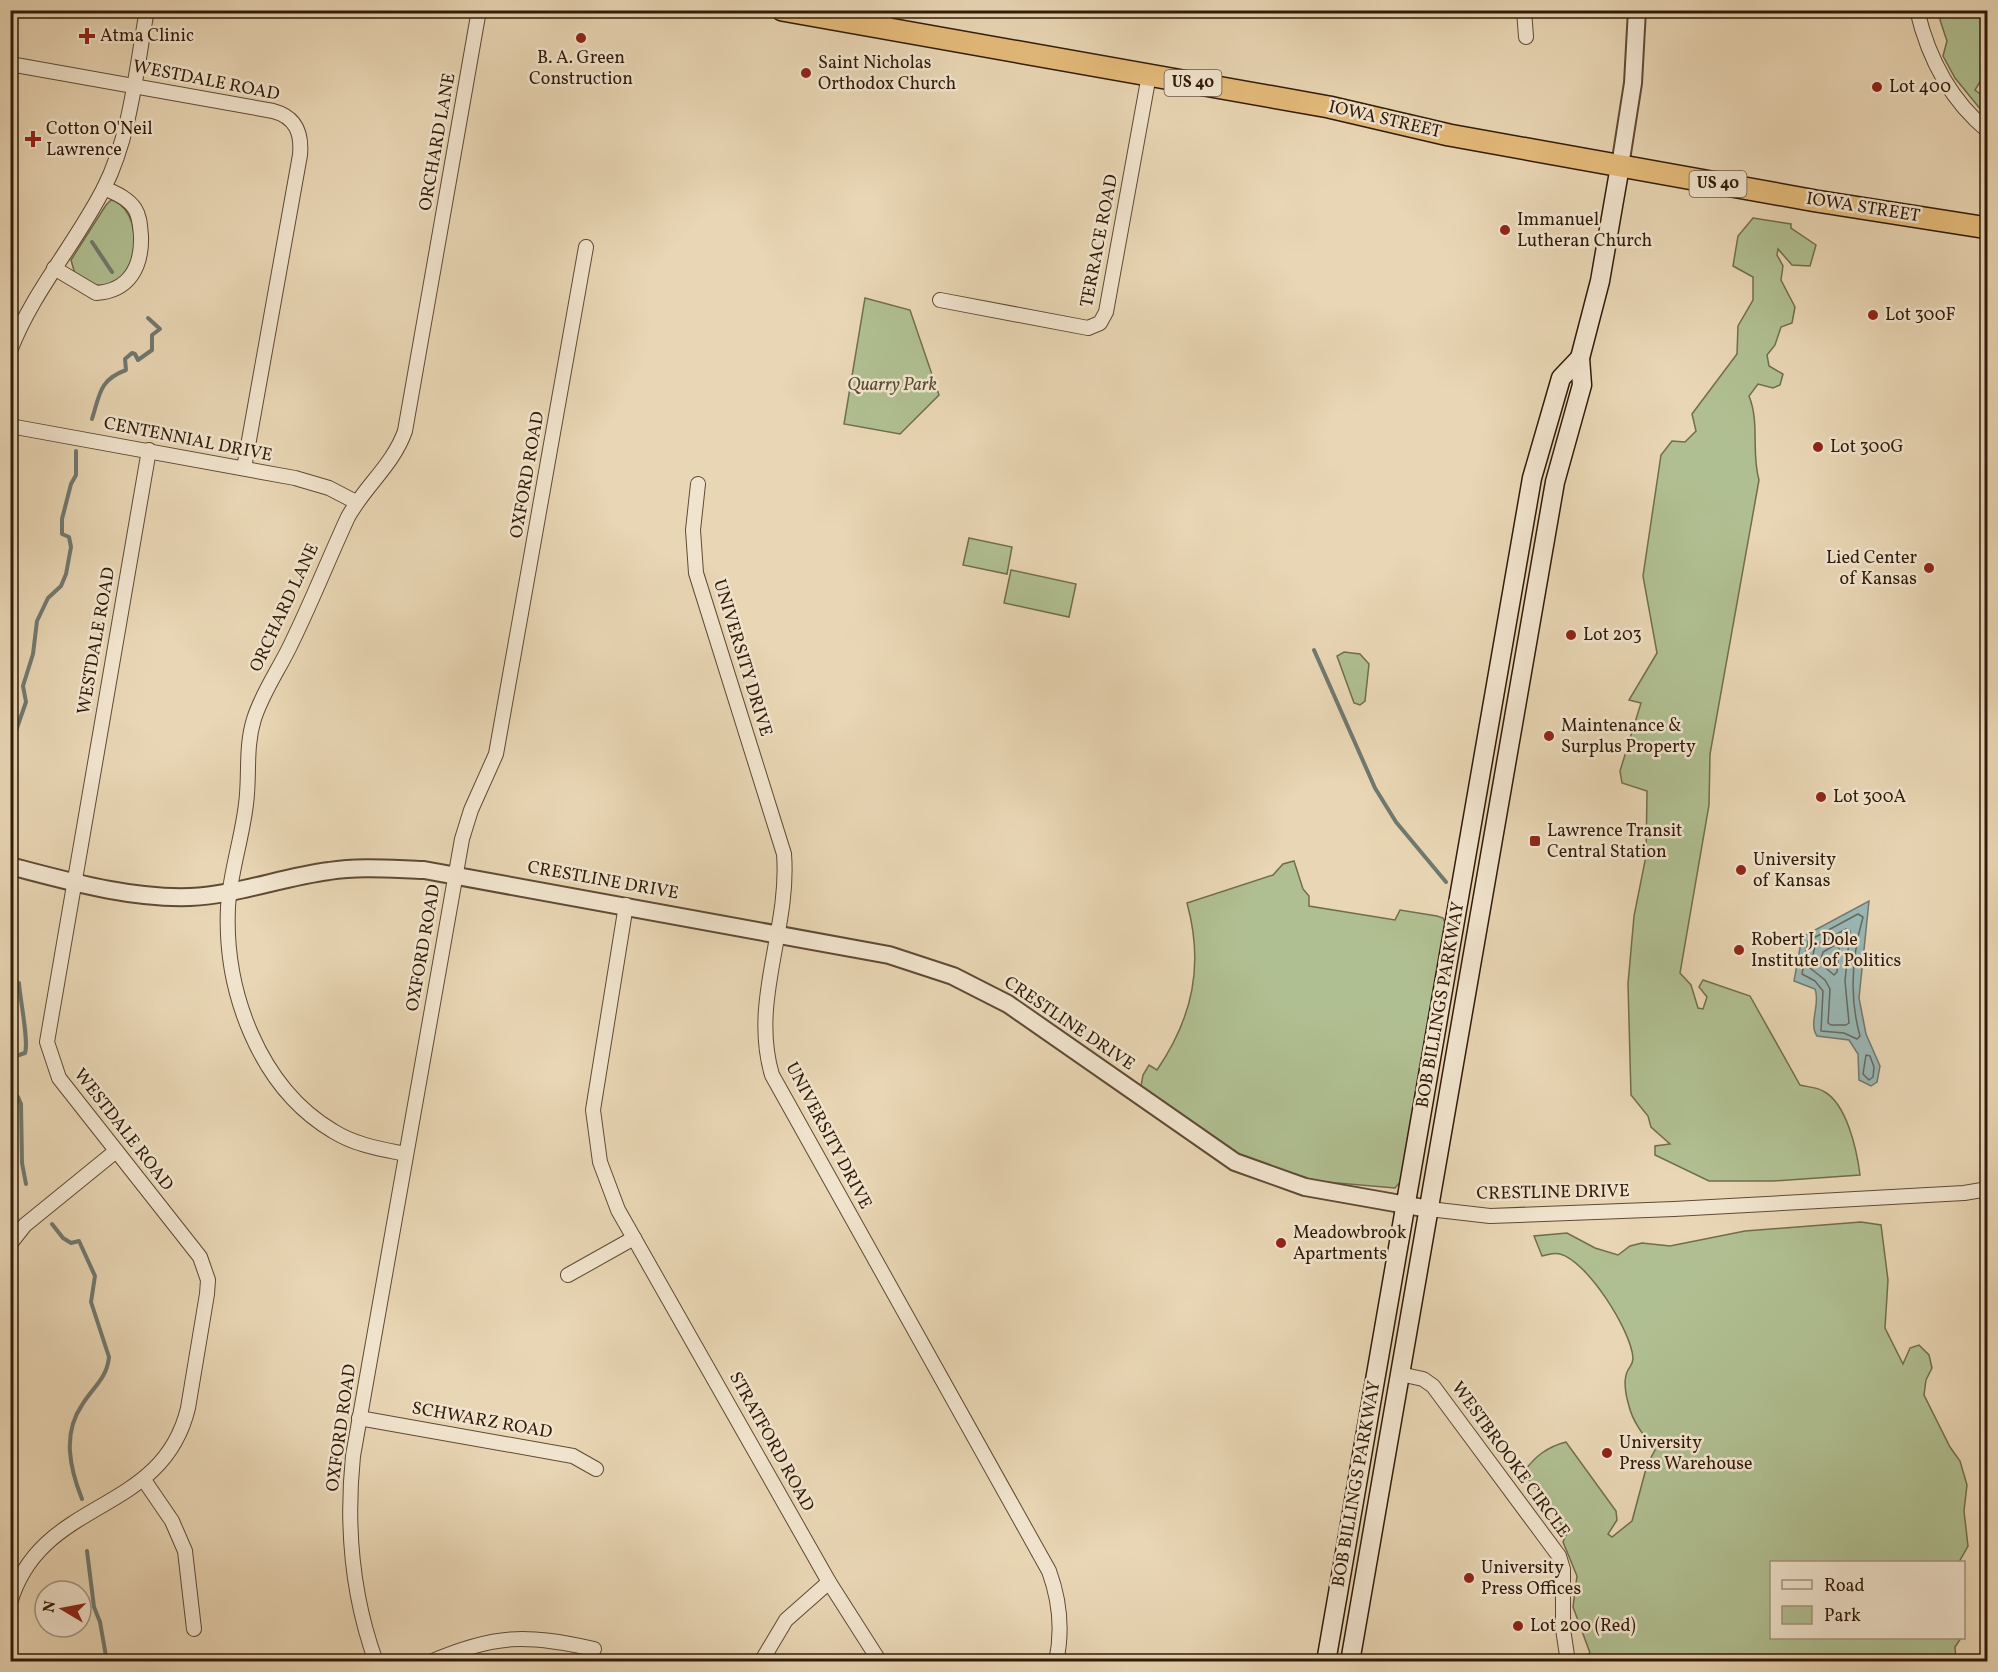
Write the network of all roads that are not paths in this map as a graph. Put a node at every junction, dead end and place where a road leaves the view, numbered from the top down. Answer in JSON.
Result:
{"nodes":[{"id":1,"x":147,"y":10,"type":"edge"},
{"id":2,"x":479,"y":10,"type":"edge"},
{"id":3,"x":782,"y":10,"type":"edge"},
{"id":4,"x":1524,"y":10,"type":"edge"},
{"id":5,"x":1637,"y":10,"type":"edge"},
{"id":6,"x":1917,"y":10,"type":"edge"},
{"id":7,"x":884,"y":20,"type":"edge"},
{"id":8,"x":1526,"y":37,"type":"dead end"},
{"id":9,"x":10,"y":63,"type":"edge"},
{"id":10,"x":1149,"y":75,"type":"junction"},
{"id":11,"x":134,"y":86,"type":"junction"},
{"id":12,"x":1988,"y":131,"type":"edge"},
{"id":13,"x":1620,"y":166,"type":"junction"},
{"id":14,"x":104,"y":188,"type":"junction"},
{"id":15,"x":1988,"y":228,"type":"edge"},
{"id":16,"x":586,"y":247,"type":"dead end"},
{"id":17,"x":54,"y":268,"type":"junction"},
{"id":18,"x":940,"y":300,"type":"dead end"},
{"id":19,"x":10,"y":351,"type":"edge"},
{"id":20,"x":1580,"y":358,"type":"junction"},
{"id":21,"x":10,"y":426,"type":"edge"},
{"id":22,"x":148,"y":450,"type":"junction"},
{"id":23,"x":244,"y":468,"type":"junction"},
{"id":24,"x":698,"y":484,"type":"dead end"},
{"id":25,"x":356,"y":501,"type":"junction"},
{"id":26,"x":10,"y":866,"type":"edge"},
{"id":27,"x":456,"y":874,"type":"junction"},
{"id":28,"x":73,"y":882,"type":"junction"},
{"id":29,"x":231,"y":891,"type":"junction"},
{"id":30,"x":626,"y":905,"type":"junction"},
{"id":31,"x":778,"y":933,"type":"junction"},
{"id":32,"x":116,"y":1151,"type":"junction"},
{"id":33,"x":406,"y":1154,"type":"junction"},
{"id":34,"x":1988,"y":1189,"type":"edge"},
{"id":35,"x":1406,"y":1205,"type":"junction"},
{"id":36,"x":1430,"y":1209,"type":"junction"},
{"id":37,"x":634,"y":1238,"type":"junction"},
{"id":38,"x":10,"y":1244,"type":"edge"},
{"id":39,"x":568,"y":1275,"type":"dead end"},
{"id":40,"x":1400,"y":1374,"type":"junction"},
{"id":41,"x":359,"y":1418,"type":"junction"},
{"id":42,"x":596,"y":1469,"type":"dead end"},
{"id":43,"x":144,"y":1480,"type":"junction"},
{"id":44,"x":829,"y":1582,"type":"junction"},
{"id":45,"x":10,"y":1603,"type":"edge"},
{"id":46,"x":194,"y":1629,"type":"dead end"},
{"id":47,"x":594,"y":1649,"type":"dead end"},
{"id":48,"x":376,"y":1662,"type":"edge"},
{"id":49,"x":430,"y":1662,"type":"edge"},
{"id":50,"x":761,"y":1662,"type":"edge"},
{"id":51,"x":880,"y":1662,"type":"edge"},
{"id":52,"x":1056,"y":1662,"type":"edge"},
{"id":53,"x":1326,"y":1662,"type":"edge"},
{"id":54,"x":1350,"y":1662,"type":"edge"},
{"id":55,"x":1568,"y":1662,"type":"edge"}],
"edges":[{"from":1,"to":11,"type":"street"},
{"from":2,"to":25,"type":"street","name":"ORCHARD LANE"},
{"from":3,"to":7,"type":"highway","name":"IOWA STREET","number":"US 40"},
{"from":4,"to":8,"type":"street"},
{"from":5,"to":13,"type":"street"},
{"from":6,"to":12,"type":"street"},
{"from":7,"to":10,"type":"highway","name":"IOWA STREET","number":"US 40"},
{"from":9,"to":11,"type":"street","name":"WESTDALE ROAD"},
{"from":10,"to":13,"type":"highway","name":"IOWA STREET","number":"US 40"},
{"from":10,"to":18,"type":"street","name":"TERRACE ROAD"},
{"from":11,"to":14,"type":"street"},
{"from":11,"to":23,"type":"street","name":"WESTDALE ROAD"},
{"from":13,"to":15,"type":"highway","name":"IOWA STREET","number":"US 40"},
{"from":13,"to":20,"type":"main road","name":"BOB BILLINGS PARKWAY"},
{"from":14,"to":17,"type":"street"},
{"from":14,"to":17,"type":"street"},
{"from":16,"to":27,"type":"street","name":"OXFORD ROAD"},
{"from":17,"to":19,"type":"street"},
{"from":20,"to":35,"type":"main road","name":"BOB BILLINGS PARKWAY"},
{"from":20,"to":36,"type":"main road","name":"BOB BILLINGS PARKWAY"},
{"from":21,"to":22,"type":"street","name":"CENTENNIAL DRIVE"},
{"from":22,"to":23,"type":"street","name":"CENTENNIAL DRIVE"},
{"from":22,"to":28,"type":"street","name":"WESTDALE ROAD"},
{"from":23,"to":25,"type":"street","name":"CENTENNIAL DRIVE"},
{"from":24,"to":31,"type":"street","name":"UNIVERSITY DRIVE"},
{"from":25,"to":29,"type":"street","name":"ORCHARD LANE"},
{"from":26,"to":28,"type":"street","name":"CRESTLINE DRIVE"},
{"from":27,"to":29,"type":"street","name":"CRESTLINE DRIVE"},
{"from":27,"to":30,"type":"street","name":"CRESTLINE DRIVE"},
{"from":27,"to":33,"type":"street","name":"OXFORD ROAD"},
{"from":28,"to":29,"type":"street","name":"CRESTLINE DRIVE"},
{"from":28,"to":32,"type":"street","name":"WESTDALE ROAD"},
{"from":29,"to":33,"type":"street","name":"ORCHARD LANE"},
{"from":30,"to":31,"type":"street","name":"CRESTLINE DRIVE"},
{"from":30,"to":37,"type":"street","name":"STRATFORD ROAD"},
{"from":31,"to":35,"type":"street","name":"CRESTLINE DRIVE"},
{"from":31,"to":52,"type":"street","name":"UNIVERSITY DRIVE"},
{"from":32,"to":38,"type":"street"},
{"from":32,"to":43,"type":"street","name":"WESTDALE ROAD"},
{"from":33,"to":41,"type":"street","name":"OXFORD ROAD"},
{"from":34,"to":36,"type":"street","name":"CRESTLINE DRIVE"},
{"from":35,"to":36,"type":"street","name":"CRESTLINE DRIVE"},
{"from":35,"to":53,"type":"main road","name":"BOB BILLINGS PARKWAY"},
{"from":36,"to":40,"type":"main road","name":"BOB BILLINGS PARKWAY"},
{"from":37,"to":39,"type":"street"},
{"from":37,"to":44,"type":"street","name":"STRATFORD ROAD"},
{"from":40,"to":54,"type":"main road","name":"BOB BILLINGS PARKWAY"},
{"from":40,"to":55,"type":"street","name":"WESTBROOKE CIRCLE"},
{"from":41,"to":42,"type":"street","name":"SCHWARZ ROAD"},
{"from":41,"to":48,"type":"street","name":"OXFORD ROAD"},
{"from":43,"to":45,"type":"street","name":"WESTDALE ROAD"},
{"from":43,"to":46,"type":"street"},
{"from":44,"to":50,"type":"street"},
{"from":44,"to":51,"type":"street","name":"STRATFORD ROAD"},
{"from":47,"to":49,"type":"street"}]}
